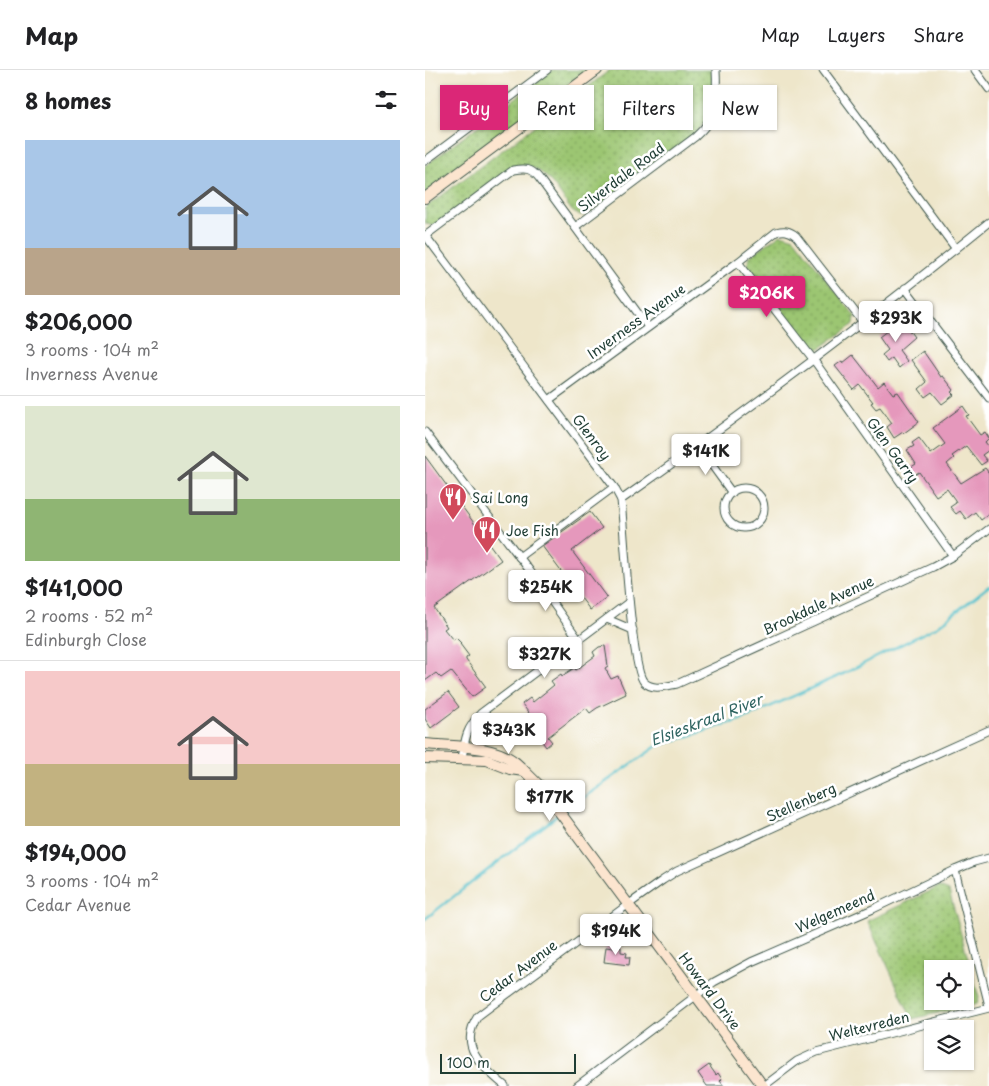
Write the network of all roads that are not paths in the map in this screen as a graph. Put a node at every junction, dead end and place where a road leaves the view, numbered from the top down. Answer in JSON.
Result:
{"nodes":[{"id":1,"x":547,"y":70,"type":"edge"},
{"id":2,"x":597,"y":70,"type":"edge"},
{"id":3,"x":716,"y":70,"type":"edge"},
{"id":4,"x":823,"y":70,"type":"edge"},
{"id":5,"x":975,"y":70,"type":"edge"},
{"id":6,"x":989,"y":89,"type":"edge"},
{"id":7,"x":425,"y":161,"type":"edge"},
{"id":8,"x":425,"y":198,"type":"edge"},
{"id":9,"x":989,"y":222,"type":"edge"},
{"id":10,"x":575,"y":227,"type":"junction"},
{"id":11,"x":425,"y":236,"type":"edge"},
{"id":12,"x":956,"y":249,"type":"junction"},
{"id":13,"x":739,"y":262,"type":"junction"},
{"id":14,"x":905,"y":288,"type":"junction"},
{"id":15,"x":862,"y":321,"type":"junction"},
{"id":16,"x":648,"y":327,"type":"junction"},
{"id":17,"x":813,"y":360,"type":"junction"},
{"id":18,"x":989,"y":398,"type":"edge"},
{"id":19,"x":549,"y":400,"type":"junction"},
{"id":20,"x":425,"y":432,"type":"edge"},
{"id":21,"x":698,"y":446,"type":"junction"},
{"id":22,"x":614,"y":487,"type":"junction"},
{"id":23,"x":732,"y":493,"type":"junction"},
{"id":24,"x":621,"y":500,"type":"junction"},
{"id":25,"x":989,"y":529,"type":"edge"},
{"id":26,"x":953,"y":556,"type":"junction"},
{"id":27,"x":519,"y":557,"type":"junction"},
{"id":28,"x":629,"y":602,"type":"junction"},
{"id":29,"x":607,"y":619,"type":"junction"},
{"id":30,"x":633,"y":630,"type":"junction"},
{"id":31,"x":579,"y":640,"type":"junction"},
{"id":32,"x":651,"y":687,"type":"joint"},
{"id":33,"x":989,"y":730,"type":"edge"},
{"id":34,"x":425,"y":744,"type":"edge"},
{"id":35,"x":464,"y":746,"type":"junction"},
{"id":36,"x":425,"y":758,"type":"edge"},
{"id":37,"x":462,"y":759,"type":"junction"},
{"id":38,"x":524,"y":771,"type":"junction"},
{"id":39,"x":989,"y":858,"type":"edge"},
{"id":40,"x":955,"y":870,"type":"junction"},
{"id":41,"x":628,"y":904,"type":"junction"},
{"id":42,"x":695,"y":995,"type":"junction"},
{"id":43,"x":989,"y":1007,"type":"edge"},
{"id":44,"x":505,"y":1086,"type":"edge"},
{"id":45,"x":577,"y":1086,"type":"edge"},
{"id":46,"x":763,"y":1086,"type":"edge"}],
"edges":[{"from":1,"to":7,"type":"street"},
{"from":2,"to":8,"type":"street"},
{"from":3,"to":10,"type":"street","name":"Silverdale Road"},
{"from":4,"to":12,"type":"street"},
{"from":5,"to":6,"type":"street"},
{"from":9,"to":12,"type":"street"},
{"from":10,"to":11,"type":"street"},
{"from":10,"to":16,"type":"street"},
{"from":11,"to":19,"type":"street","name":"Glenroy"},
{"from":12,"to":14,"type":"street"},
{"from":13,"to":15,"type":"street","name":"Inverness Avenue"},
{"from":13,"to":16,"type":"street","name":"Inverness Avenue"},
{"from":13,"to":17,"type":"street"},
{"from":14,"to":15,"type":"street"},
{"from":14,"to":18,"type":"street"},
{"from":15,"to":17,"type":"street"},
{"from":16,"to":19,"type":"street","name":"Inverness Avenue"},
{"from":17,"to":21,"type":"street"},
{"from":17,"to":26,"type":"street","name":"Glen Garry"},
{"from":19,"to":22,"type":"street","name":"Glenroy"},
{"from":20,"to":27,"type":"street"},
{"from":21,"to":23,"type":"street"},
{"from":21,"to":24,"type":"street"},
{"from":22,"to":24,"type":"street","name":"Glenroy"},
{"from":22,"to":27,"type":"street"},
{"from":23,"to":23,"type":"street"},
{"from":24,"to":28,"type":"street","name":"Glenroy"},
{"from":25,"to":26,"type":"street","name":"Brookdale Avenue"},
{"from":26,"to":32,"type":"street","name":"Brookdale Avenue"},
{"from":27,"to":31,"type":"street"},
{"from":28,"to":29,"type":"street"},
{"from":28,"to":30,"type":"street","name":"Glenroy"},
{"from":29,"to":30,"type":"street"},
{"from":29,"to":31,"type":"street"},
{"from":30,"to":32,"type":"street","name":"Glenroy"},
{"from":31,"to":35,"type":"street"},
{"from":33,"to":41,"type":"street","name":"Stellenberg"},
{"from":34,"to":35,"type":"street","name":"Howard Drive"},
{"from":35,"to":37,"type":"street"},
{"from":35,"to":38,"type":"street","name":"Howard Drive"},
{"from":36,"to":37,"type":"street"},
{"from":37,"to":38,"type":"street"},
{"from":38,"to":41,"type":"street","name":"Howard Drive"},
{"from":39,"to":40,"type":"street","name":"Welgemeend"},
{"from":40,"to":42,"type":"street","name":"Welgemeend"},
{"from":40,"to":43,"type":"street"},
{"from":41,"to":42,"type":"street","name":"Howard Drive"},
{"from":41,"to":44,"type":"street","name":"Cedar Avenue"},
{"from":42,"to":45,"type":"street","name":"Welgemeend"},
{"from":42,"to":46,"type":"street","name":"Howard Drive"},
{"from":43,"to":46,"type":"street","name":"Weltevreden"}]}
